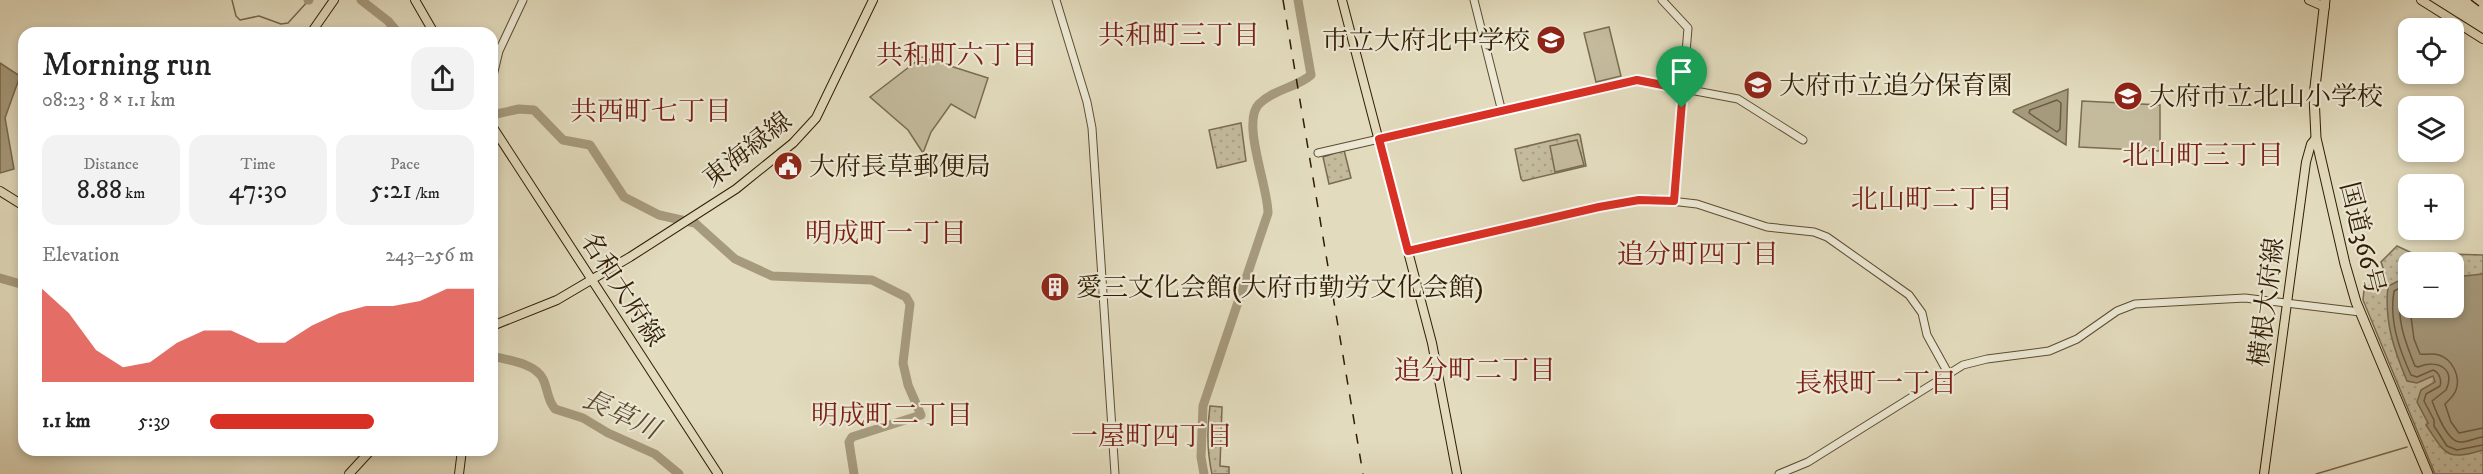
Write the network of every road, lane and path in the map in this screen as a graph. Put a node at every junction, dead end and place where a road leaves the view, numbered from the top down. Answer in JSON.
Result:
{"nodes":[{"id":1,"x":334,"y":0,"type":"edge"},
{"id":2,"x":415,"y":0,"type":"edge"},
{"id":3,"x":523,"y":0,"type":"edge"},
{"id":4,"x":873,"y":0,"type":"edge"},
{"id":5,"x":1056,"y":0,"type":"edge"},
{"id":6,"x":1342,"y":0,"type":"edge"},
{"id":7,"x":1474,"y":0,"type":"edge"},
{"id":8,"x":1662,"y":0,"type":"edge"},
{"id":9,"x":2309,"y":0,"type":"edge"},
{"id":10,"x":2421,"y":0,"type":"edge"},
{"id":11,"x":2325,"y":3,"type":"edge"},
{"id":12,"x":315,"y":27,"type":"edge"},
{"id":13,"x":431,"y":27,"type":"edge"},
{"id":14,"x":2483,"y":39,"type":"edge"},
{"id":15,"x":498,"y":55,"type":"edge"},
{"id":16,"x":1683,"y":89,"type":"junction"},
{"id":17,"x":1502,"y":112,"type":"junction"},
{"id":18,"x":498,"y":135,"type":"edge"},
{"id":19,"x":2316,"y":138,"type":"junction"},
{"id":20,"x":1379,"y":139,"type":"junction"},
{"id":21,"x":1803,"y":140,"type":"dead end"},
{"id":22,"x":1318,"y":153,"type":"dead end"},
{"id":23,"x":0,"y":191,"type":"edge"},
{"id":24,"x":1674,"y":201,"type":"junction"},
{"id":25,"x":18,"y":202,"type":"edge"},
{"id":26,"x":1408,"y":251,"type":"junction"},
{"id":27,"x":592,"y":280,"type":"junction"},
{"id":28,"x":2288,"y":302,"type":"junction"},
{"id":29,"x":2360,"y":312,"type":"junction"},
{"id":30,"x":498,"y":324,"type":"edge"},
{"id":31,"x":1948,"y":373,"type":"junction"},
{"id":32,"x":366,"y":456,"type":"edge"},
{"id":33,"x":461,"y":456,"type":"edge"},
{"id":34,"x":349,"y":474,"type":"edge"},
{"id":35,"x":459,"y":474,"type":"edge"},
{"id":36,"x":718,"y":474,"type":"edge"},
{"id":37,"x":1115,"y":474,"type":"edge"},
{"id":38,"x":1456,"y":474,"type":"edge"},
{"id":39,"x":1779,"y":474,"type":"edge"},
{"id":40,"x":2264,"y":474,"type":"edge"},
{"id":41,"x":2428,"y":474,"type":"edge"}],
"edges":[{"from":1,"to":12,"type":"main road"},
{"from":2,"to":13,"type":"main road"},
{"from":3,"to":15,"type":"street"},
{"from":4,"to":27,"type":"main road","name":"東海緑線"},
{"from":5,"to":37,"type":"street"},
{"from":6,"to":20,"type":"main road"},
{"from":7,"to":17,"type":"street"},
{"from":8,"to":16,"type":"street"},
{"from":9,"to":11,"type":"main road"},
{"from":10,"to":14,"type":"main road"},
{"from":11,"to":19,"type":"highway","name":"国道366号"},
{"from":16,"to":17,"type":"street"},
{"from":16,"to":21,"type":"street"},
{"from":16,"to":24,"type":"street"},
{"from":17,"to":20,"type":"street"},
{"from":18,"to":27,"type":"main road","name":"名和大府線"},
{"from":19,"to":28,"type":"main road","name":"横根大府線"},
{"from":19,"to":29,"type":"highway","name":"国道366号"},
{"from":20,"to":22,"type":"street"},
{"from":20,"to":26,"type":"main road"},
{"from":23,"to":25,"type":"main road"},
{"from":24,"to":26,"type":"street"},
{"from":24,"to":31,"type":"street"},
{"from":26,"to":38,"type":"main road"},
{"from":27,"to":30,"type":"main road","name":"東海緑線"},
{"from":27,"to":36,"type":"main road","name":"名和大府線"},
{"from":28,"to":29,"type":"street"},
{"from":28,"to":31,"type":"street"},
{"from":28,"to":40,"type":"main road","name":"横根大府線"},
{"from":29,"to":41,"type":"highway","name":"国道366号"},
{"from":31,"to":39,"type":"street"},
{"from":32,"to":34,"type":"main road"},
{"from":33,"to":35,"type":"main road"}]}
